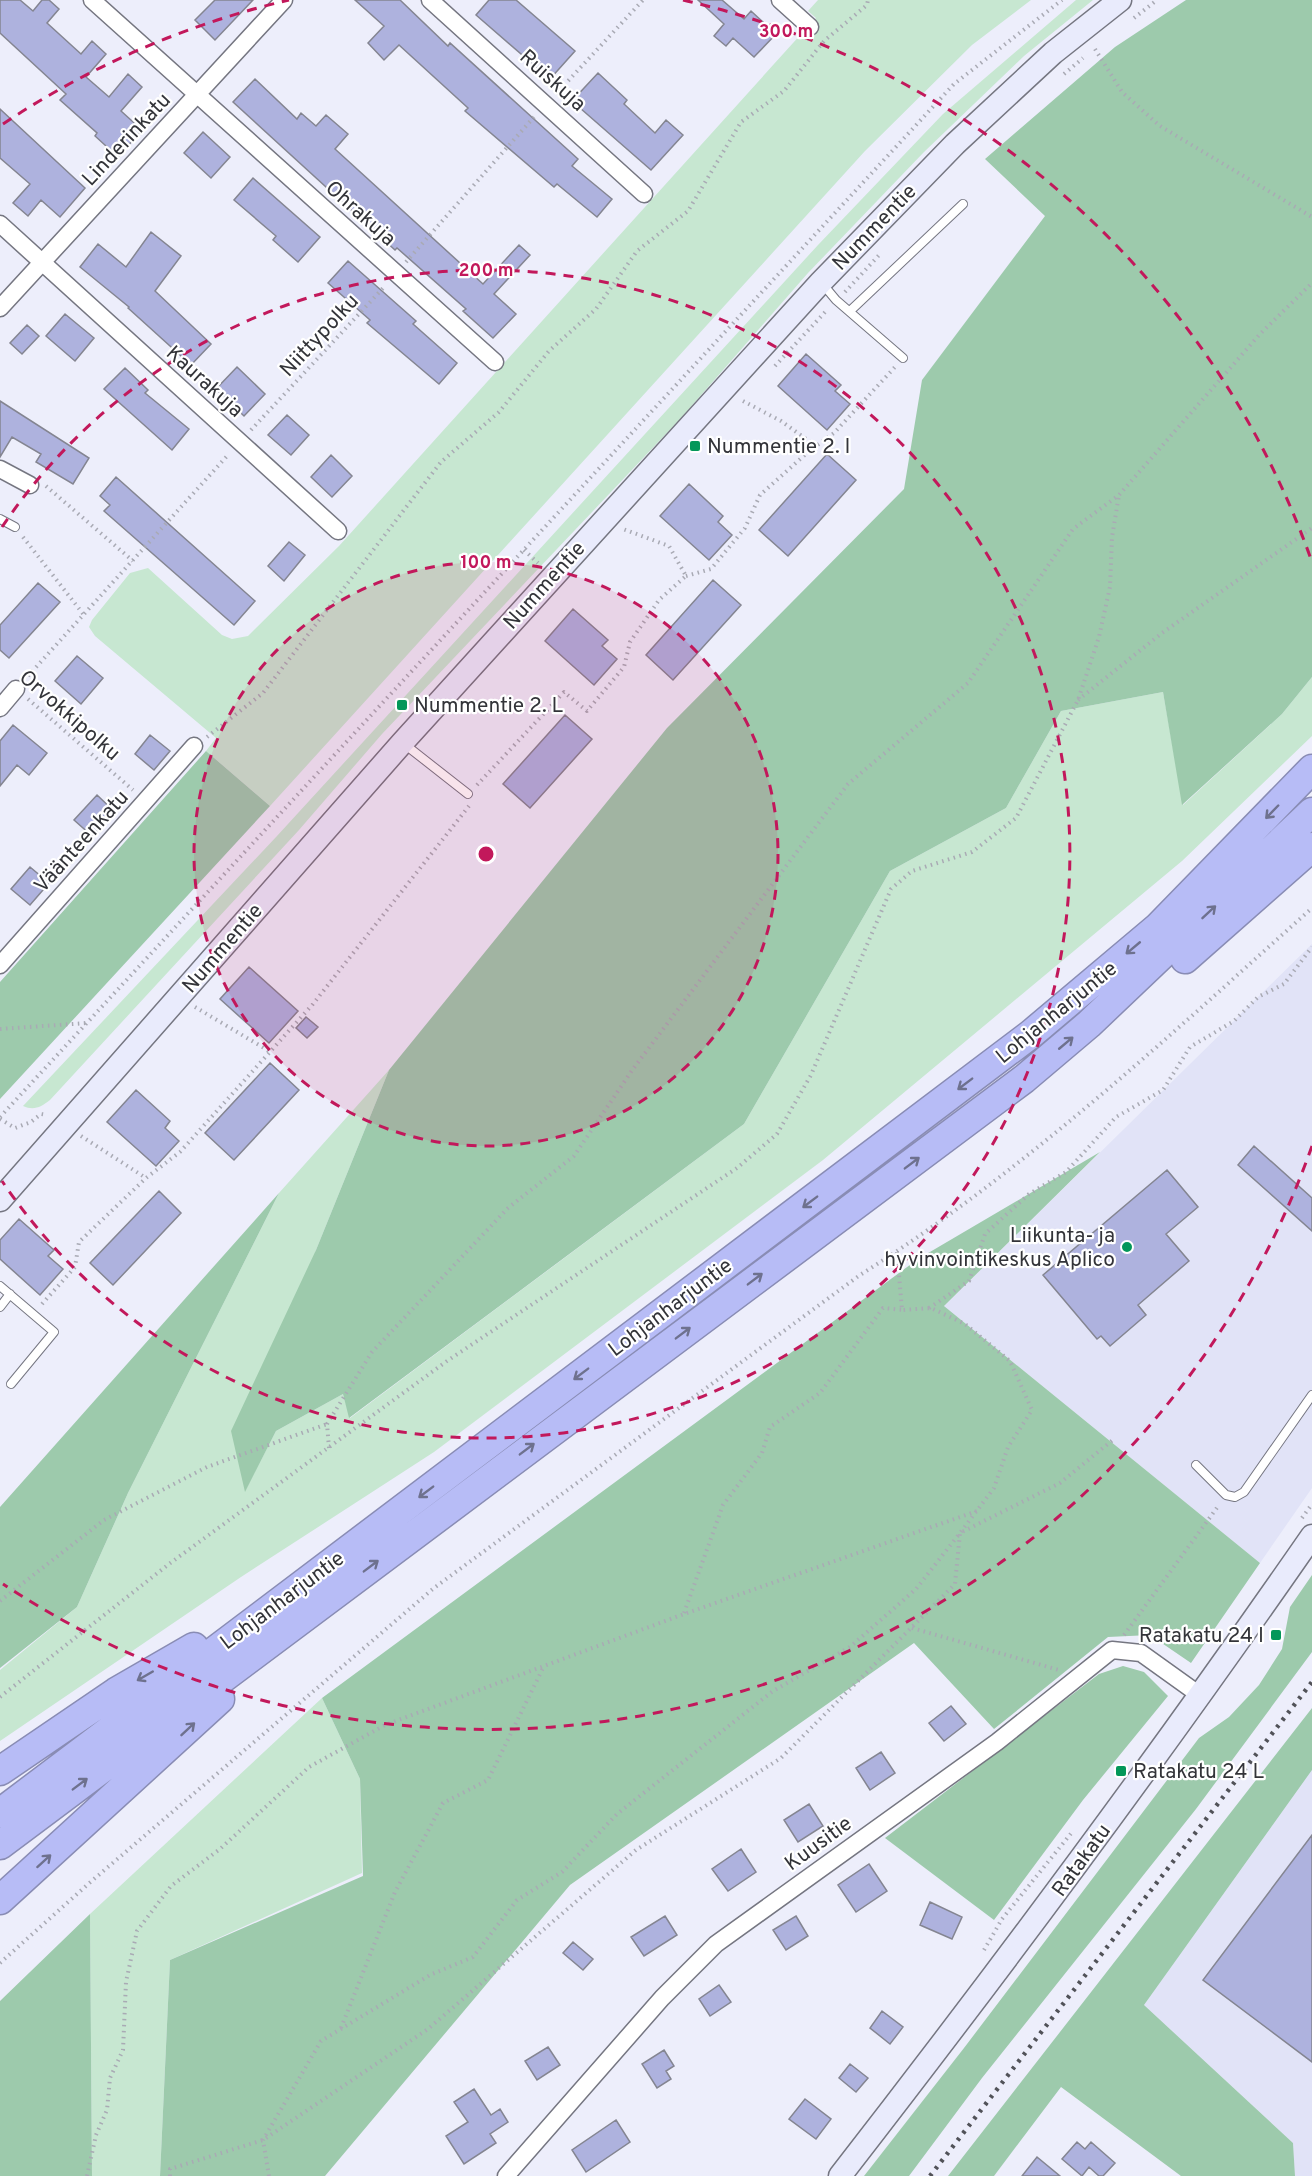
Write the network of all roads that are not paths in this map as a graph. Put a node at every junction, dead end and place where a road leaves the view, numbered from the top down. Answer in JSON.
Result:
{"nodes":[{"id":1,"x":92,"y":0,"type":"edge"},
{"id":2,"x":284,"y":0,"type":"edge"},
{"id":3,"x":430,"y":0,"type":"edge"},
{"id":4,"x":780,"y":0,"type":"edge"},
{"id":5,"x":1120,"y":0,"type":"edge"},
{"id":6,"x":810,"y":27,"type":"dead end"},
{"id":7,"x":198,"y":95,"type":"junction"},
{"id":8,"x":644,"y":194,"type":"dead end"},
{"id":9,"x":963,"y":204,"type":"dead end"},
{"id":10,"x":0,"y":224,"type":"edge"},
{"id":11,"x":42,"y":264,"type":"junction"},
{"id":12,"x":821,"y":282,"type":"junction"},
{"id":13,"x":0,"y":308,"type":"edge"},
{"id":14,"x":850,"y":311,"type":"junction"},
{"id":15,"x":903,"y":358,"type":"road end"},
{"id":16,"x":495,"y":362,"type":"dead end"},
{"id":17,"x":0,"y":469,"type":"edge"},
{"id":18,"x":30,"y":485,"type":"dead end"},
{"id":19,"x":0,"y":519,"type":"edge"},
{"id":20,"x":15,"y":527,"type":"road end"},
{"id":21,"x":338,"y":531,"type":"dead end"},
{"id":22,"x":16,"y":689,"type":"road end"},
{"id":23,"x":0,"y":708,"type":"edge"},
{"id":24,"x":402,"y":742,"type":"junction"},
{"id":25,"x":194,"y":746,"type":"road end"},
{"id":26,"x":1312,"y":769,"type":"edge"},
{"id":27,"x":468,"y":794,"type":"road end"},
{"id":28,"x":1312,"y":812,"type":"edge"},
{"id":29,"x":1312,"y":847,"type":"edge"},
{"id":30,"x":0,"y":965,"type":"edge"},
{"id":31,"x":1089,"y":1023,"type":"junction"},
{"id":32,"x":0,"y":1200,"type":"edge"},
{"id":33,"x":0,"y":1286,"type":"edge"},
{"id":34,"x":10,"y":1294,"type":"junction"},
{"id":35,"x":0,"y":1307,"type":"edge"},
{"id":36,"x":11,"y":1384,"type":"dead end"},
{"id":37,"x":1312,"y":1395,"type":"edge"},
{"id":38,"x":1196,"y":1465,"type":"dead end"},
{"id":39,"x":1312,"y":1536,"type":"edge"},
{"id":40,"x":314,"y":1592,"type":"junction"},
{"id":41,"x":1201,"y":1696,"type":"junction"},
{"id":42,"x":0,"y":1771,"type":"edge"},
{"id":43,"x":0,"y":1813,"type":"edge"},
{"id":44,"x":0,"y":1845,"type":"edge"},
{"id":45,"x":0,"y":1900,"type":"edge"},
{"id":46,"x":506,"y":2176,"type":"edge"},
{"id":47,"x":840,"y":2176,"type":"edge"}],
"edges":[{"from":1,"to":7,"type":"street","name":"Ohrakuja"},
{"from":2,"to":7,"type":"street","name":"Linderinkatu"},
{"from":3,"to":8,"type":"street","name":"Ruiskuja"},
{"from":4,"to":6,"type":"street"},
{"from":5,"to":12,"type":"street","name":"Nummentie"},
{"from":7,"to":11,"type":"street","name":"Linderinkatu"},
{"from":7,"to":16,"type":"street","name":"Ohrakuja"},
{"from":9,"to":14,"type":"lane"},
{"from":10,"to":11,"type":"street","name":"Kaurakuja"},
{"from":11,"to":13,"type":"street","name":"Linderinkatu"},
{"from":11,"to":21,"type":"street","name":"Kaurakuja"},
{"from":12,"to":14,"type":"lane"},
{"from":12,"to":24,"type":"street","name":"Nummentie"},
{"from":14,"to":15,"type":"lane"},
{"from":17,"to":18,"type":"street"},
{"from":19,"to":20,"type":"lane"},
{"from":22,"to":23,"type":"street"},
{"from":24,"to":27,"type":"lane"},
{"from":24,"to":32,"type":"street","name":"Nummentie"},
{"from":25,"to":30,"type":"street","name":"Väänteenkatu"},
{"from":26,"to":40,"type":"highway","name":"Lohjanharjuntie","one_way":true},
{"from":31,"to":28,"type":"highway","name":"Lohjanharjuntie","one_way":true},
{"from":29,"to":31,"type":"highway"},
{"from":40,"to":31,"type":"highway","name":"Lohjanharjuntie","one_way":true},
{"from":33,"to":34,"type":"lane"},
{"from":34,"to":35,"type":"lane"},
{"from":34,"to":36,"type":"lane"},
{"from":37,"to":38,"type":"lane"},
{"from":39,"to":41,"type":"street","name":"Ratakatu"},
{"from":40,"to":42,"type":"highway","one_way":true},
{"from":40,"to":43,"type":"highway","name":"Lohjanharjuntie"},
{"from":44,"to":40,"type":"highway","name":"Lohjanharjuntie","one_way":true},
{"from":45,"to":40,"type":"highway","one_way":true},
{"from":41,"to":46,"type":"street","name":"Kuusitie"},
{"from":41,"to":47,"type":"street","name":"Ratakatu"}]}
